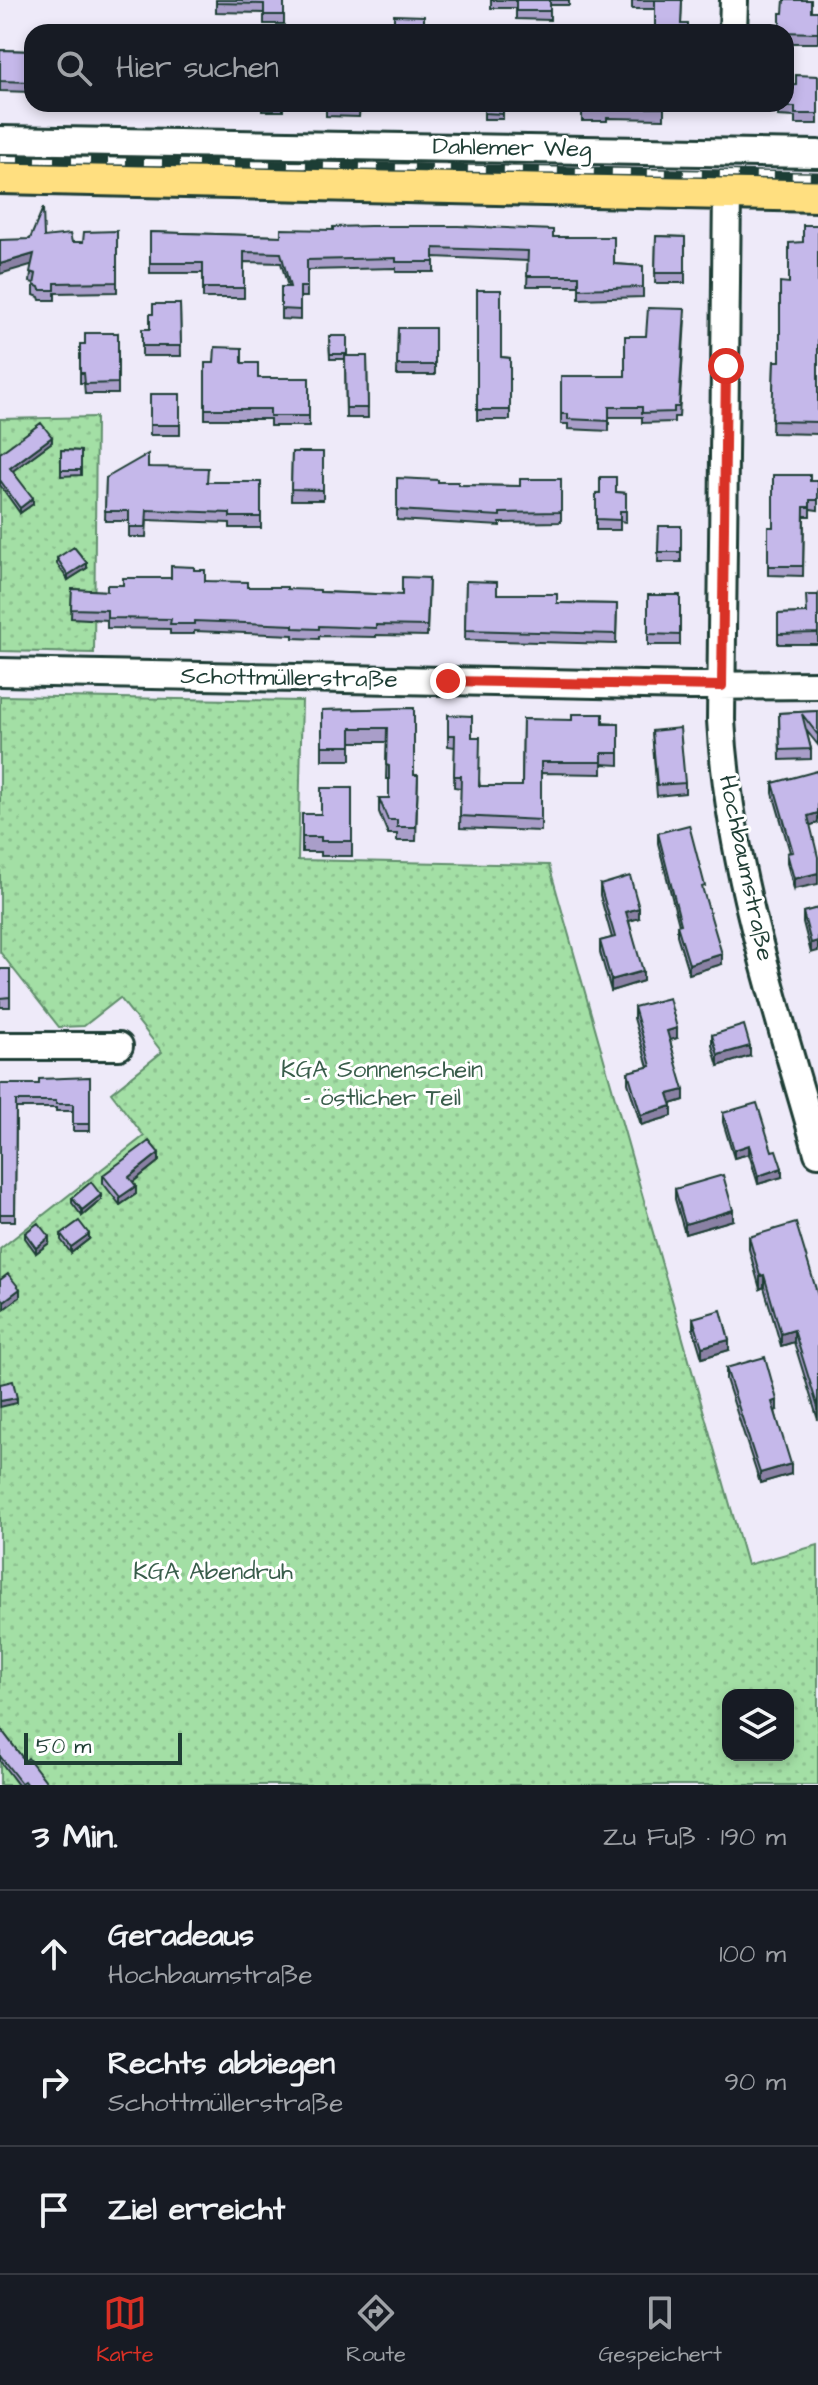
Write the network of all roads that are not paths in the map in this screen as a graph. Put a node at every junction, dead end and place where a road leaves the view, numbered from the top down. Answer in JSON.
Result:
{"nodes":[{"id":1,"x":734,"y":0,"type":"edge"},
{"id":2,"x":733,"y":24,"type":"edge"},
{"id":3,"x":0,"y":140,"type":"edge"},
{"id":4,"x":226,"y":145,"type":"junction"},
{"id":5,"x":368,"y":146,"type":"junction"},
{"id":6,"x":655,"y":150,"type":"junction"},
{"id":7,"x":818,"y":154,"type":"edge"},
{"id":8,"x":0,"y":177,"type":"edge"},
{"id":9,"x":225,"y":182,"type":"junction"},
{"id":10,"x":367,"y":185,"type":"junction"},
{"id":11,"x":653,"y":192,"type":"junction"},
{"id":12,"x":727,"y":193,"type":"junction"},
{"id":13,"x":818,"y":195,"type":"edge"},
{"id":14,"x":0,"y":672,"type":"edge"},
{"id":15,"x":818,"y":685,"type":"edge"},
{"id":16,"x":722,"y":686,"type":"junction"},
{"id":17,"x":0,"y":1046,"type":"edge"},
{"id":18,"x":119,"y":1046,"type":"dead end"},
{"id":19,"x":818,"y":1153,"type":"edge"}],
"edges":[{"from":1,"to":2,"type":"street"},
{"from":3,"to":4,"type":"street","name":"Dahlemer Weg"},
{"from":4,"to":5,"type":"street","name":"Dahlemer Weg"},
{"from":4,"to":9,"type":"street"},
{"from":5,"to":6,"type":"street","name":"Dahlemer Weg"},
{"from":5,"to":10,"type":"street"},
{"from":6,"to":7,"type":"street","name":"Dahlemer Weg"},
{"from":6,"to":11,"type":"street"},
{"from":8,"to":9,"type":"main road","name":"Dahlemer Weg"},
{"from":9,"to":10,"type":"main road","name":"Dahlemer Weg"},
{"from":10,"to":11,"type":"main road","name":"Dahlemer Weg"},
{"from":11,"to":12,"type":"main road","name":"Dahlemer Weg"},
{"from":12,"to":13,"type":"main road","name":"Dahlemer Weg"},
{"from":12,"to":16,"type":"street","name":"Hochbaumstraße"},
{"from":14,"to":16,"type":"street","name":"Schottmüllerstraße"},
{"from":15,"to":16,"type":"street","name":"Schottmüllerstraße"},
{"from":16,"to":19,"type":"street","name":"Hochbaumstraße"},
{"from":17,"to":18,"type":"street"}]}
